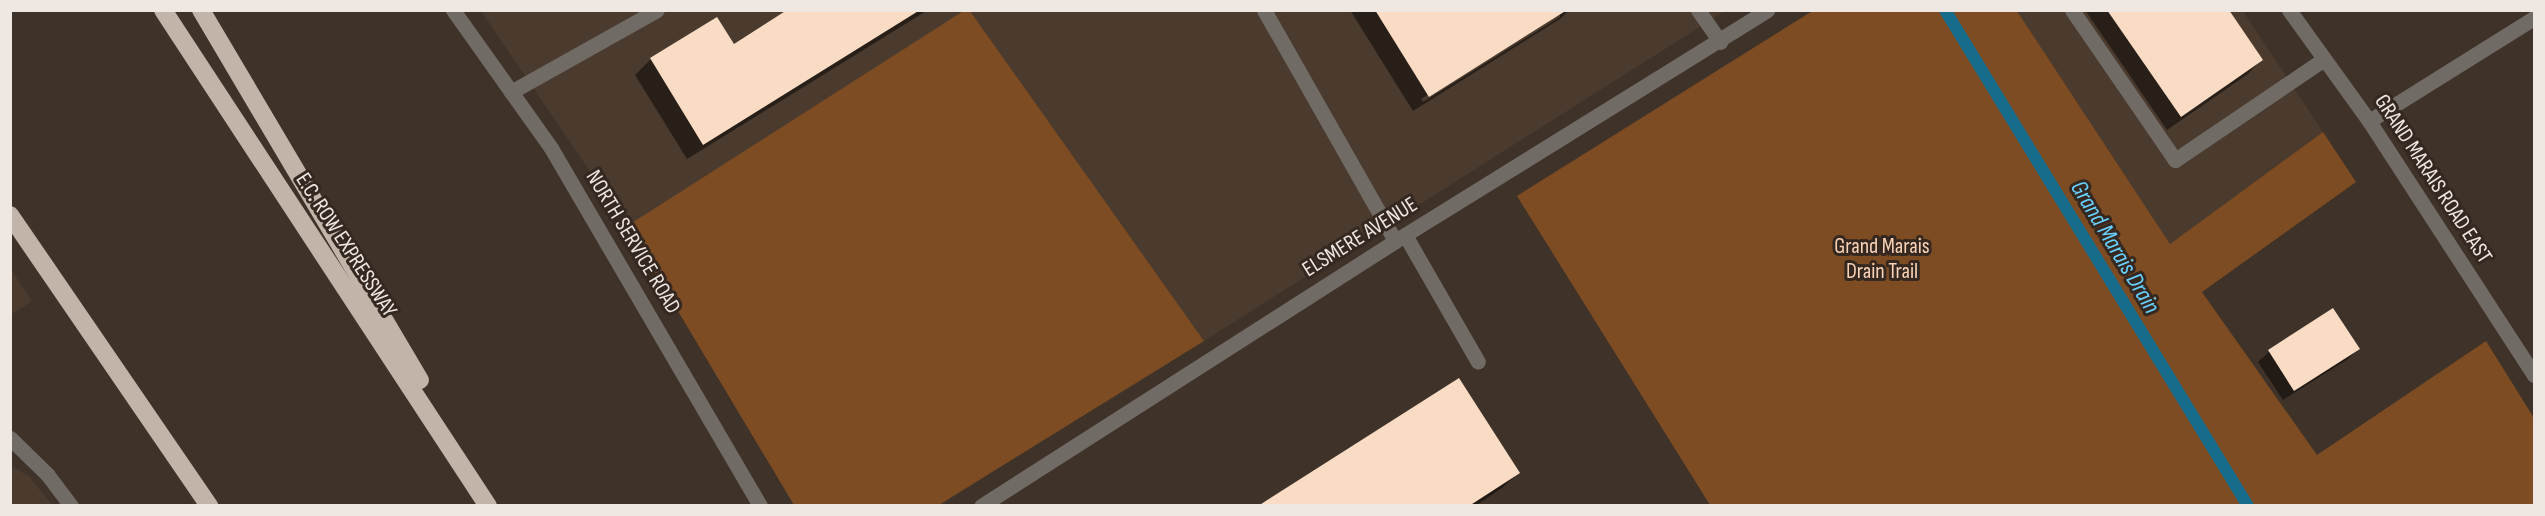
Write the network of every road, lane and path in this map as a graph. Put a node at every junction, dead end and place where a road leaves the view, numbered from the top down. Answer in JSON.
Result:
{"nodes":[{"id":1,"x":163,"y":10,"type":"edge"},
{"id":2,"x":201,"y":10,"type":"edge"},
{"id":3,"x":453,"y":10,"type":"edge"},
{"id":4,"x":657,"y":10,"type":"edge"},
{"id":5,"x":1264,"y":10,"type":"edge"},
{"id":6,"x":1698,"y":10,"type":"edge"},
{"id":7,"x":1767,"y":10,"type":"edge"},
{"id":8,"x":2072,"y":10,"type":"edge"},
{"id":9,"x":2289,"y":10,"type":"edge"},
{"id":10,"x":2535,"y":18,"type":"edge"},
{"id":11,"x":1720,"y":42,"type":"junction"},
{"id":12,"x":2324,"y":59,"type":"junction"},
{"id":13,"x":511,"y":92,"type":"junction"},
{"id":14,"x":2369,"y":121,"type":"junction"},
{"id":15,"x":10,"y":215,"type":"edge"},
{"id":16,"x":1400,"y":238,"type":"junction"},
{"id":17,"x":1478,"y":362,"type":"dead end"},
{"id":18,"x":2535,"y":375,"type":"edge"},
{"id":19,"x":10,"y":438,"type":"edge"},
{"id":20,"x":71,"y":506,"type":"edge"},
{"id":21,"x":209,"y":506,"type":"edge"},
{"id":22,"x":488,"y":506,"type":"edge"},
{"id":23,"x":494,"y":506,"type":"edge"},
{"id":24,"x":760,"y":506,"type":"edge"},
{"id":25,"x":981,"y":506,"type":"edge"}],
"edges":[{"from":1,"to":22,"type":"highway","name":"E.C. ROW EXPRESSWAY"},
{"from":2,"to":23,"type":"highway"},
{"from":3,"to":13,"type":"street","name":"NORTH SERVICE ROAD"},
{"from":4,"to":13,"type":"street"},
{"from":5,"to":16,"type":"street"},
{"from":6,"to":11,"type":"street"},
{"from":7,"to":11,"type":"street","name":"ELSMERE AVENUE"},
{"from":8,"to":12,"type":"street"},
{"from":9,"to":12,"type":"street","name":"GRAND MARAIS ROAD EAST"},
{"from":10,"to":14,"type":"street"},
{"from":11,"to":16,"type":"street","name":"ELSMERE AVENUE"},
{"from":12,"to":14,"type":"street","name":"GRAND MARAIS ROAD EAST"},
{"from":13,"to":24,"type":"street","name":"NORTH SERVICE ROAD"},
{"from":14,"to":18,"type":"street","name":"GRAND MARAIS ROAD EAST"},
{"from":15,"to":21,"type":"highway"},
{"from":16,"to":17,"type":"street"},
{"from":16,"to":25,"type":"street","name":"ELSMERE AVENUE"},
{"from":19,"to":20,"type":"street"}]}
